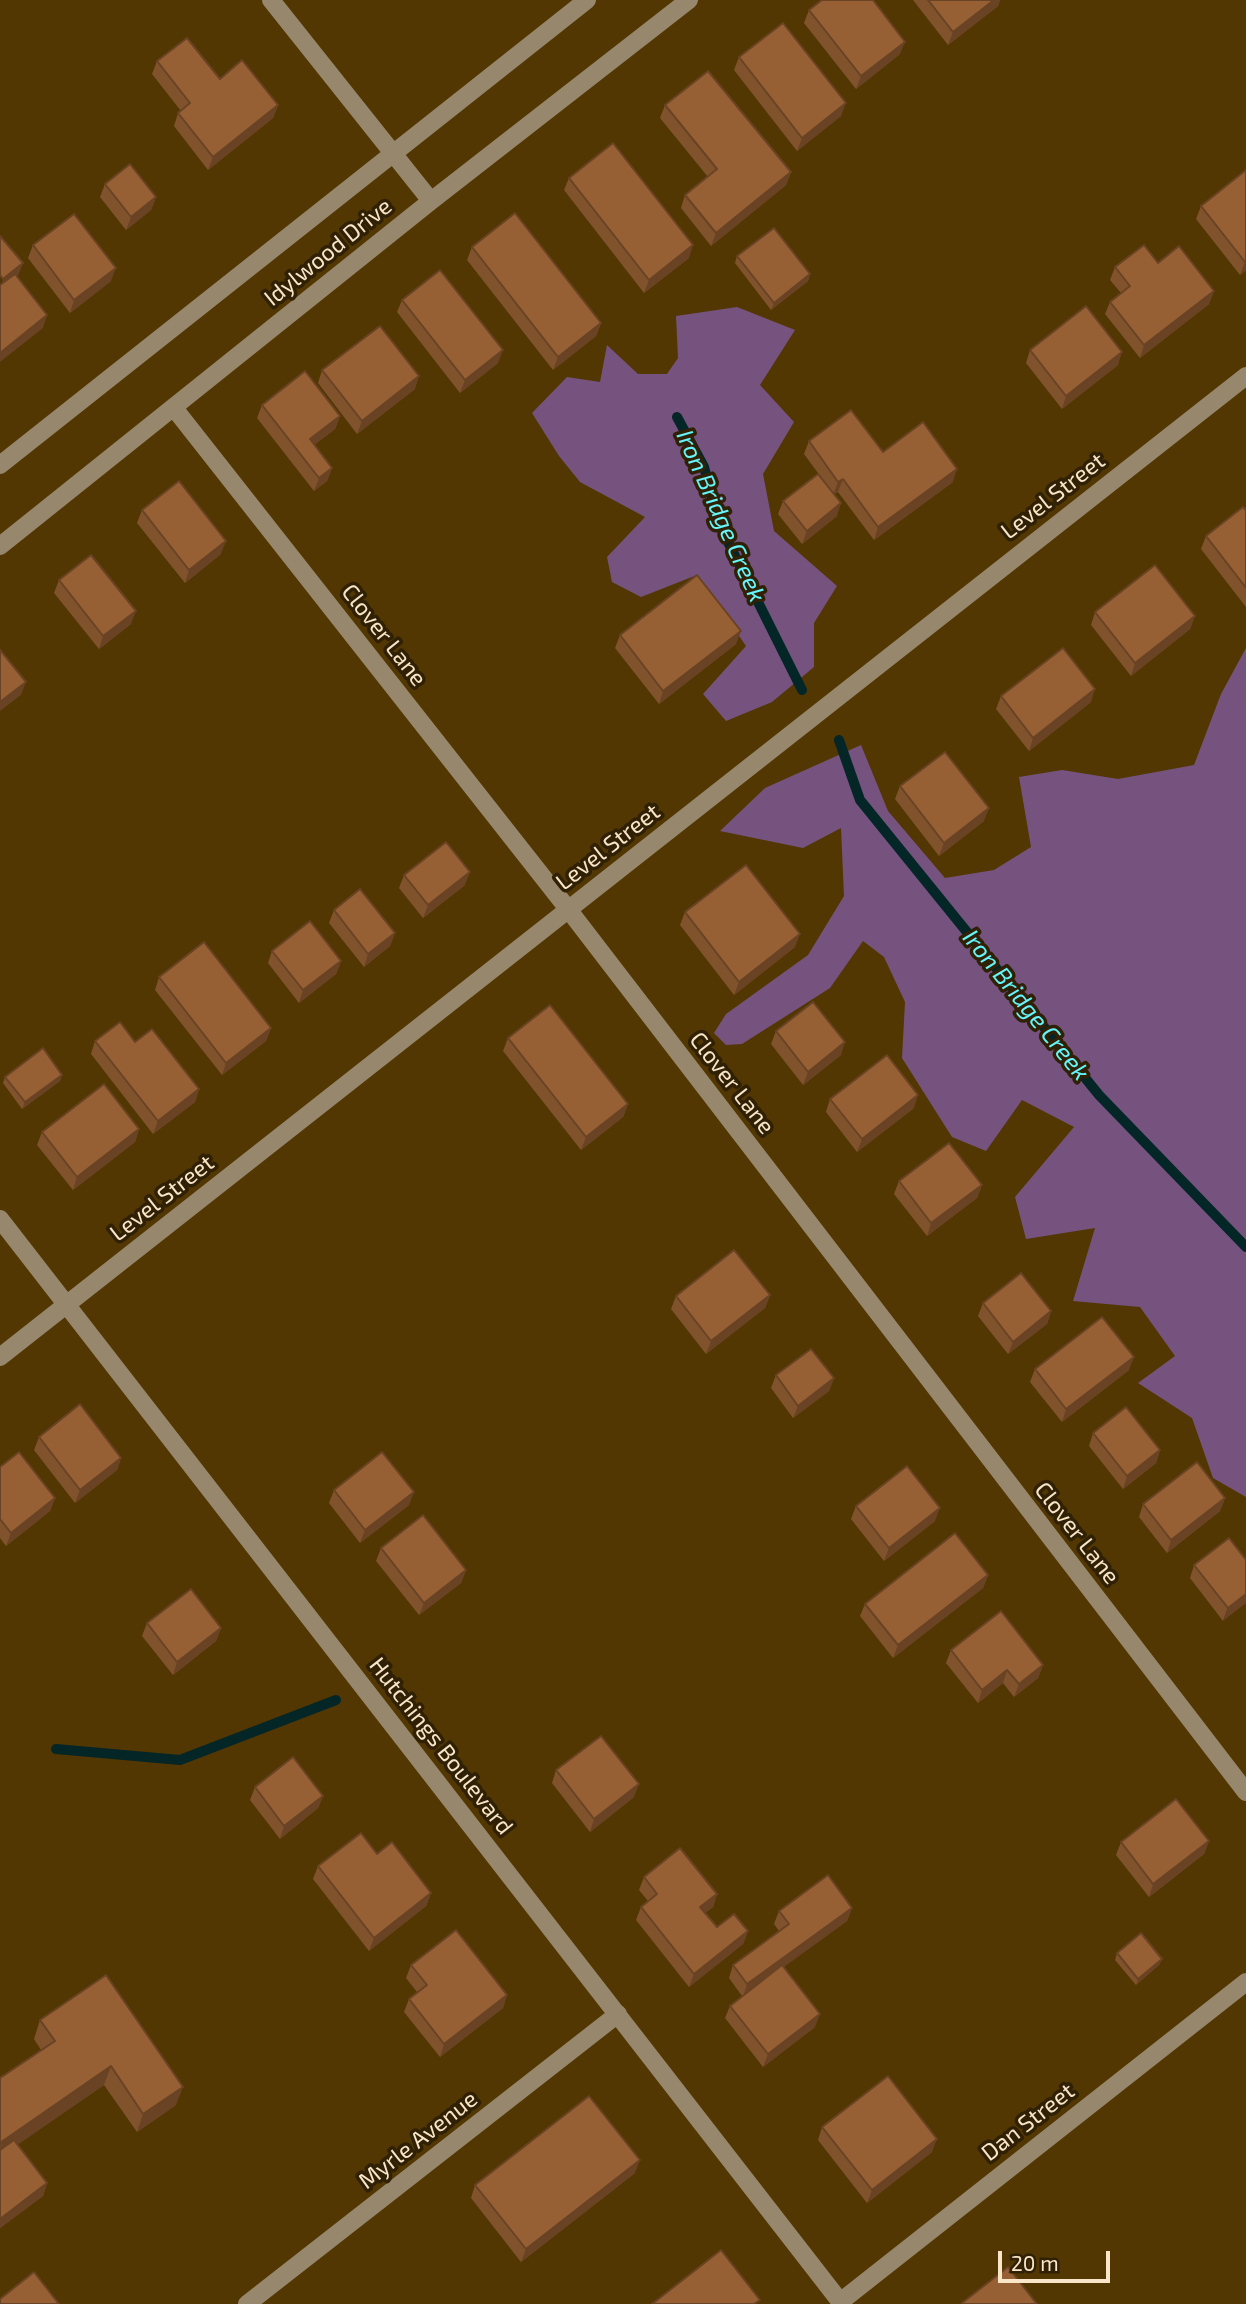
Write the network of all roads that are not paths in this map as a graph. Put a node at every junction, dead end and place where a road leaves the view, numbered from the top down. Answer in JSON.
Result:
{"nodes":[{"id":1,"x":271,"y":0,"type":"edge"},
{"id":2,"x":587,"y":0,"type":"edge"},
{"id":3,"x":689,"y":0,"type":"edge"},
{"id":4,"x":392,"y":154,"type":"junction"},
{"id":5,"x":431,"y":201,"type":"junction"},
{"id":6,"x":1244,"y":382,"type":"edge"},
{"id":7,"x":174,"y":408,"type":"junction"},
{"id":8,"x":0,"y":465,"type":"edge"},
{"id":9,"x":0,"y":546,"type":"edge"},
{"id":10,"x":568,"y":909,"type":"junction"},
{"id":11,"x":0,"y":1219,"type":"edge"},
{"id":12,"x":67,"y":1304,"type":"junction"},
{"id":13,"x":0,"y":1357,"type":"edge"},
{"id":14,"x":1246,"y":1792,"type":"edge"},
{"id":15,"x":1246,"y":1982,"type":"edge"},
{"id":16,"x":618,"y":2014,"type":"junction"},
{"id":17,"x":841,"y":2303,"type":"edge"},
{"id":18,"x":247,"y":2304,"type":"edge"}],
"edges":[{"from":1,"to":4,"type":"street"},
{"from":2,"to":4,"type":"street","name":"Idylwood Drive"},
{"from":3,"to":5,"type":"street","name":"Idylwood Drive"},
{"from":4,"to":5,"type":"street"},
{"from":4,"to":8,"type":"street","name":"Idylwood Drive"},
{"from":5,"to":7,"type":"street","name":"Idylwood Drive"},
{"from":6,"to":10,"type":"street","name":"Level Street"},
{"from":7,"to":9,"type":"street","name":"Idylwood Drive"},
{"from":7,"to":10,"type":"street","name":"Clover Lane"},
{"from":10,"to":12,"type":"street","name":"Level Street"},
{"from":10,"to":14,"type":"street","name":"Clover Lane"},
{"from":11,"to":12,"type":"street","name":"Hutchings Boulevard"},
{"from":12,"to":13,"type":"street","name":"Level Street"},
{"from":12,"to":16,"type":"street","name":"Hutchings Boulevard"},
{"from":15,"to":17,"type":"street","name":"Dan Street"},
{"from":16,"to":17,"type":"street","name":"Hutchings Boulevard"},
{"from":16,"to":18,"type":"street","name":"Myrle Avenue"}]}
